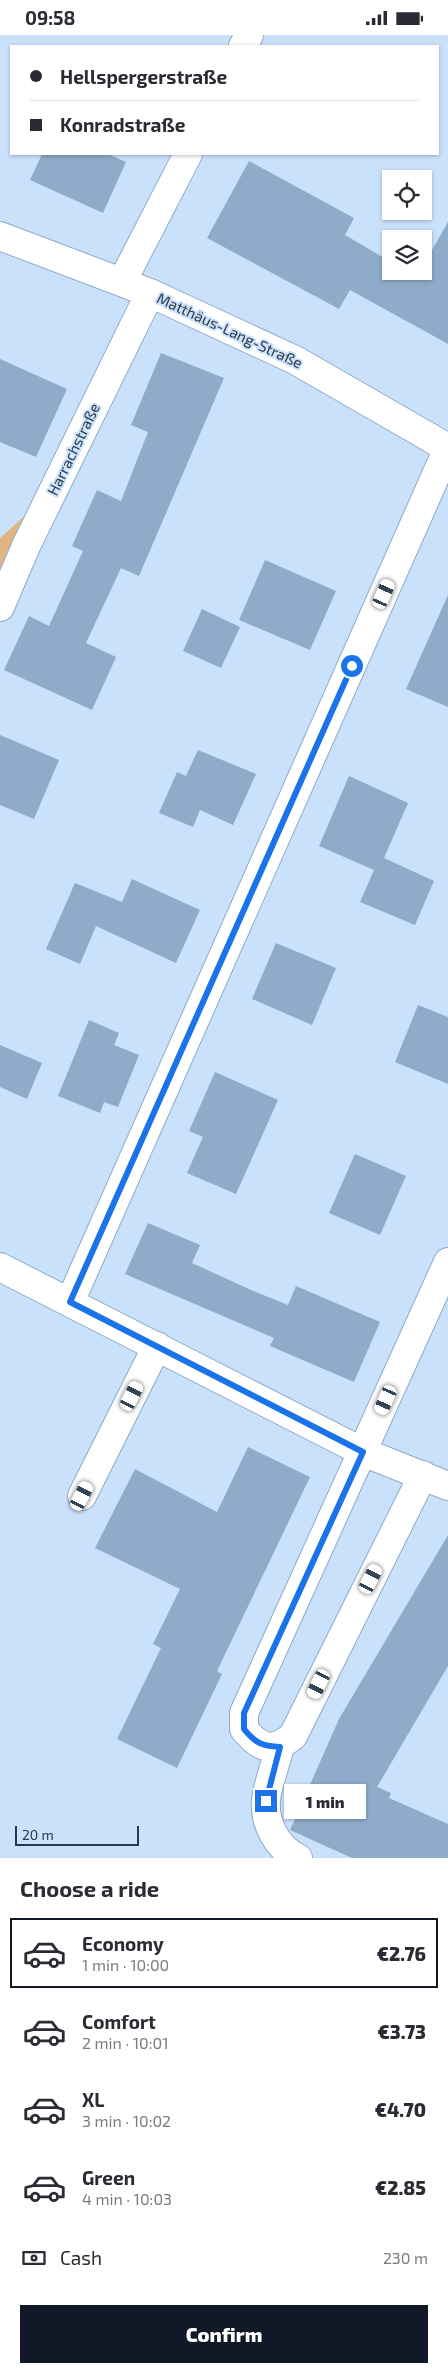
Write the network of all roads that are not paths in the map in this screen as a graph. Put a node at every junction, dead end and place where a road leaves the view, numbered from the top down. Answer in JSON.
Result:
{"nodes":[{"id":1,"x":187,"y":155,"type":"edge"},
{"id":2,"x":0,"y":236,"type":"edge"},
{"id":3,"x":122,"y":282,"type":"junction"},
{"id":4,"x":150,"y":293,"type":"junction"},
{"id":5,"x":448,"y":448,"type":"edge"},
{"id":6,"x":0,"y":607,"type":"edge"},
{"id":7,"x":448,"y":1262,"type":"edge"},
{"id":8,"x":0,"y":1267,"type":"edge"},
{"id":9,"x":70,"y":1302,"type":"junction"},
{"id":10,"x":157,"y":1346,"type":"junction"},
{"id":11,"x":363,"y":1452,"type":"junction"},
{"id":12,"x":423,"y":1475,"type":"junction"},
{"id":13,"x":448,"y":1486,"type":"edge"},
{"id":14,"x":82,"y":1496,"type":"dead end"},
{"id":15,"x":280,"y":1747,"type":"junction"},
{"id":16,"x":298,"y":1858,"type":"edge"}],
"edges":[{"from":1,"to":3,"type":"street"},
{"from":2,"to":3,"type":"street","name":"Matthäus-Lang-Straße"},
{"from":3,"to":4,"type":"street","name":"Matthäus-Lang-Straße"},
{"from":4,"to":5,"type":"street","name":"Matthäus-Lang-Straße"},
{"from":4,"to":6,"type":"street","name":"Harrachstraße"},
{"from":5,"to":9,"type":"street"},
{"from":7,"to":11,"type":"street"},
{"from":8,"to":9,"type":"street"},
{"from":9,"to":10,"type":"street"},
{"from":10,"to":11,"type":"street"},
{"from":10,"to":14,"type":"street"},
{"from":11,"to":12,"type":"street"},
{"from":11,"to":15,"type":"street"},
{"from":12,"to":13,"type":"street"},
{"from":12,"to":15,"type":"street"},
{"from":15,"to":16,"type":"street"}]}
